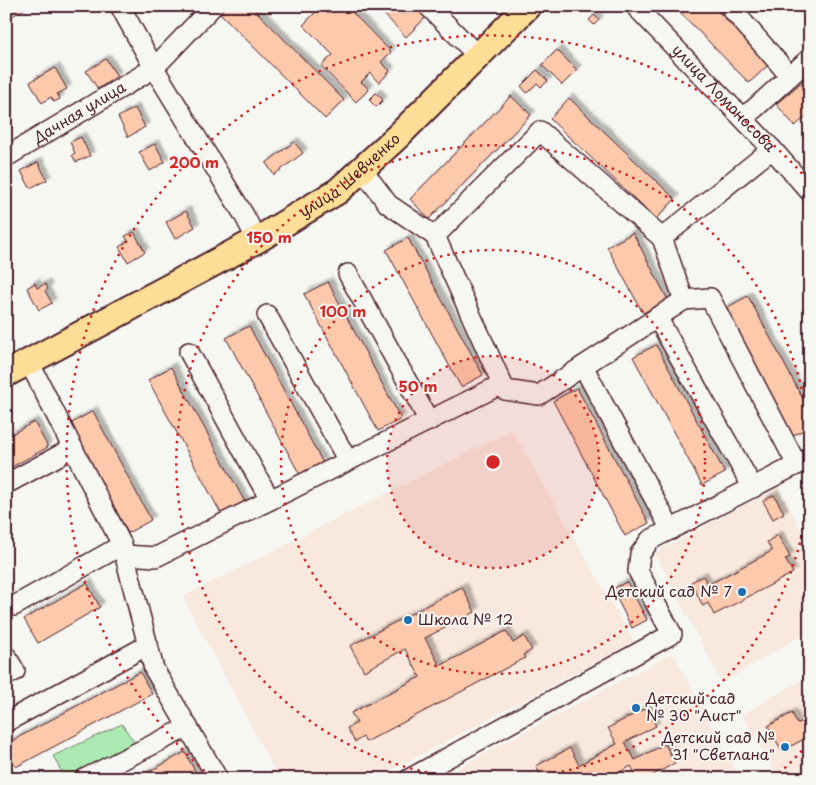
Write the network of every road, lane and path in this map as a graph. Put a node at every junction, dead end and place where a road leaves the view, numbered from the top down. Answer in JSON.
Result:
{"nodes":[{"id":1,"x":120,"y":6,"type":"edge"},
{"id":2,"x":213,"y":6,"type":"edge"},
{"id":3,"x":428,"y":6,"type":"edge"},
{"id":4,"x":528,"y":6,"type":"edge"},
{"id":5,"x":635,"y":6,"type":"edge"},
{"id":6,"x":728,"y":6,"type":"edge"},
{"id":7,"x":478,"y":56,"type":"junction"},
{"id":8,"x":810,"y":58,"type":"edge"},
{"id":9,"x":154,"y":68,"type":"junction"},
{"id":10,"x":790,"y":76,"type":"junction"},
{"id":11,"x":742,"y":117,"type":"junction"},
{"id":12,"x":772,"y":149,"type":"junction"},
{"id":13,"x":6,"y":157,"type":"edge"},
{"id":14,"x":362,"y":169,"type":"junction"},
{"id":15,"x":808,"y":185,"type":"edge"},
{"id":16,"x":435,"y":236,"type":"junction"},
{"id":17,"x":662,"y":238,"type":"junction"},
{"id":18,"x":257,"y":240,"type":"junction"},
{"id":19,"x":348,"y":274,"type":"dead end"},
{"id":20,"x":684,"y":300,"type":"junction"},
{"id":21,"x":267,"y":315,"type":"dead end"},
{"id":22,"x":657,"y":317,"type":"junction"},
{"id":23,"x":189,"y":352,"type":"dead end"},
{"id":24,"x":29,"y":362,"type":"junction"},
{"id":25,"x":583,"y":366,"type":"junction"},
{"id":26,"x":6,"y":374,"type":"edge"},
{"id":27,"x":502,"y":384,"type":"junction"},
{"id":28,"x":429,"y":421,"type":"junction"},
{"id":29,"x":73,"y":448,"type":"junction"},
{"id":30,"x":348,"y":462,"type":"junction"},
{"id":31,"x":803,"y":462,"type":"edge"},
{"id":32,"x":6,"y":484,"type":"edge"},
{"id":33,"x":752,"y":488,"type":"junction"},
{"id":34,"x":270,"y":500,"type":"junction"},
{"id":35,"x":671,"y":530,"type":"junction"},
{"id":36,"x":123,"y":550,"type":"junction"},
{"id":37,"x":14,"y":606,"type":"dead end"},
{"id":38,"x":148,"y":644,"type":"junction"},
{"id":39,"x":6,"y":656,"type":"edge"},
{"id":40,"x":6,"y":676,"type":"edge"},
{"id":41,"x":6,"y":722,"type":"edge"},
{"id":42,"x":188,"y":727,"type":"junction"},
{"id":43,"x":84,"y":779,"type":"edge"},
{"id":44,"x":218,"y":779,"type":"edge"},
{"id":45,"x":409,"y":779,"type":"edge"}],
"edges":[{"from":1,"to":9,"type":"street"},
{"from":2,"to":9,"type":"street","name":"Дачная улица"},
{"from":3,"to":7,"type":"street"},
{"from":4,"to":7,"type":"main road","name":"улица Шевченко"},
{"from":5,"to":11,"type":"street","name":"улица Ломоносова"},
{"from":6,"to":10,"type":"street"},
{"from":7,"to":14,"type":"main road","name":"улица Шевченко"},
{"from":8,"to":10,"type":"street"},
{"from":9,"to":13,"type":"street","name":"Дачная улица"},
{"from":9,"to":18,"type":"street"},
{"from":10,"to":11,"type":"street"},
{"from":11,"to":12,"type":"street","name":"улица Ломоносова"},
{"from":12,"to":15,"type":"street","name":"улица Ломоносова"},
{"from":12,"to":17,"type":"street"},
{"from":14,"to":16,"type":"street"},
{"from":14,"to":18,"type":"main road","name":"улица Шевченко"},
{"from":16,"to":17,"type":"street"},
{"from":16,"to":27,"type":"street"},
{"from":17,"to":20,"type":"street"},
{"from":18,"to":24,"type":"main road","name":"улица Шевченко"},
{"from":19,"to":28,"type":"street"},
{"from":20,"to":22,"type":"street"},
{"from":20,"to":31,"type":"street"},
{"from":21,"to":30,"type":"street"},
{"from":22,"to":25,"type":"street"},
{"from":22,"to":33,"type":"street"},
{"from":23,"to":34,"type":"street"},
{"from":24,"to":26,"type":"main road","name":"улица Шевченко"},
{"from":24,"to":29,"type":"street"},
{"from":25,"to":27,"type":"street"},
{"from":25,"to":35,"type":"street"},
{"from":27,"to":28,"type":"street"},
{"from":28,"to":30,"type":"street"},
{"from":29,"to":32,"type":"street"},
{"from":29,"to":36,"type":"street"},
{"from":30,"to":34,"type":"street"},
{"from":31,"to":33,"type":"street"},
{"from":33,"to":35,"type":"street"},
{"from":34,"to":36,"type":"street"},
{"from":35,"to":45,"type":"street"},
{"from":36,"to":37,"type":"street"},
{"from":36,"to":38,"type":"street"},
{"from":38,"to":41,"type":"street"},
{"from":38,"to":42,"type":"street"},
{"from":39,"to":40,"type":"street"},
{"from":42,"to":43,"type":"street"},
{"from":42,"to":44,"type":"street"}]}
